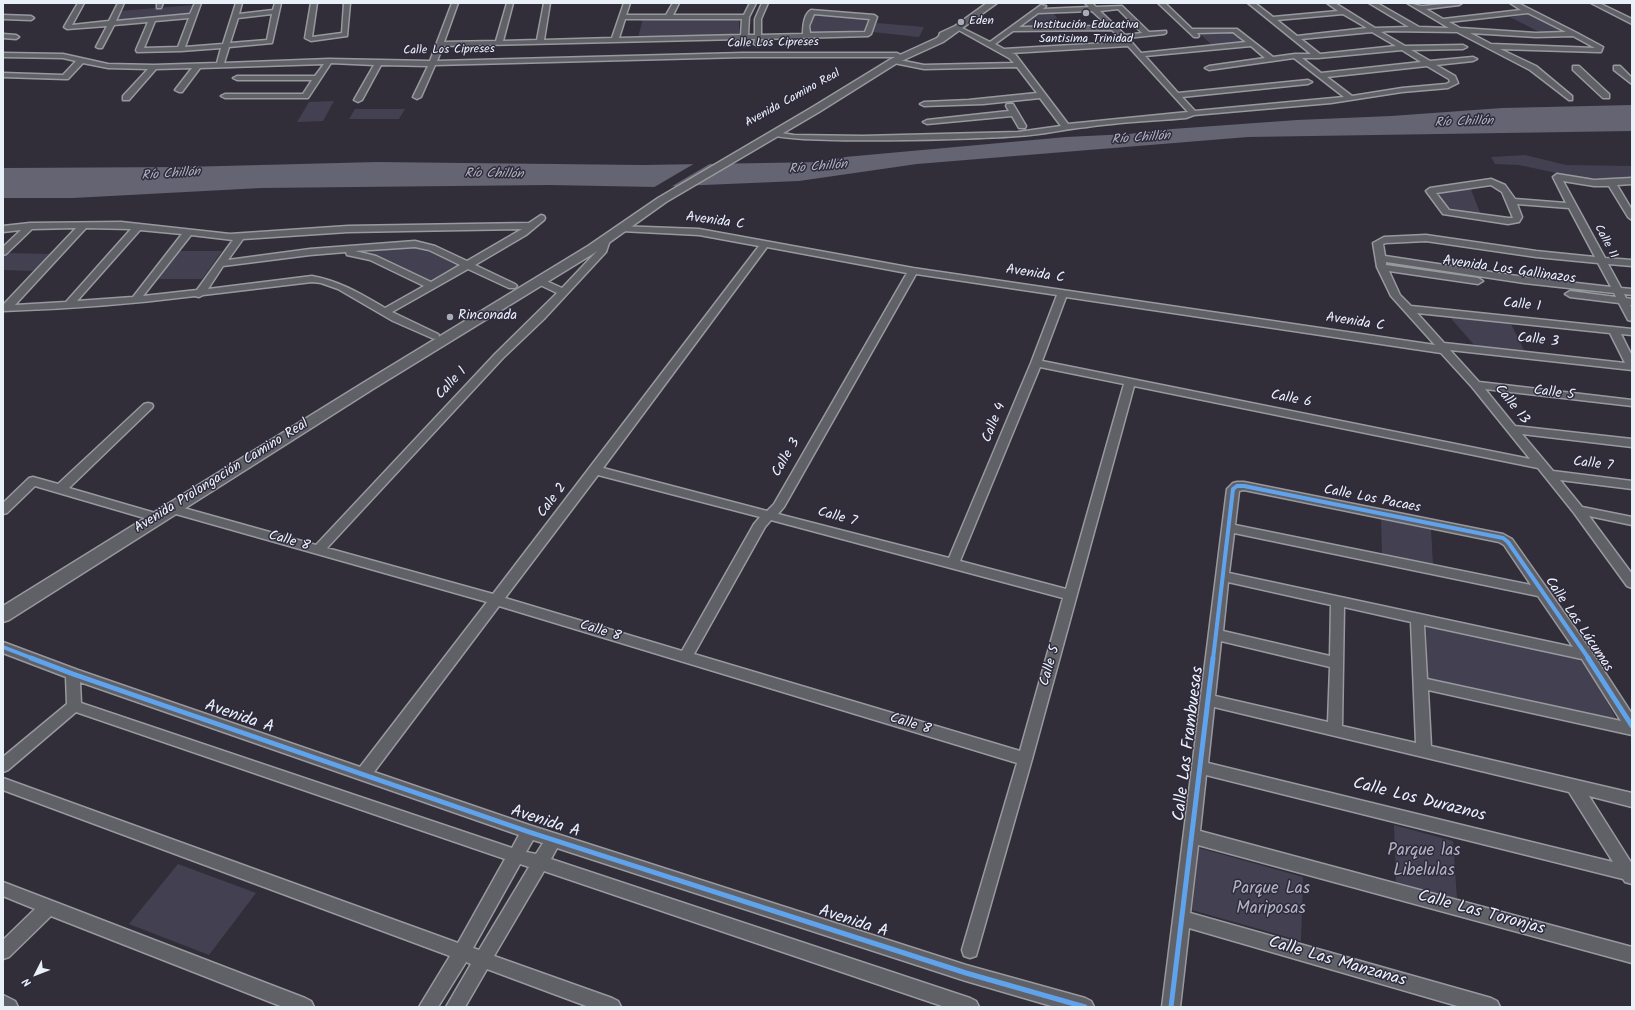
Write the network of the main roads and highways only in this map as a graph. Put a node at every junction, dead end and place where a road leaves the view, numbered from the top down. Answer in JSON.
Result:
{"nodes":[{"id":1,"x":993,"y":3,"type":"edge"},
{"id":2,"x":896,"y":58,"type":"junction"},
{"id":3,"x":649,"y":196,"type":"joint"},
{"id":4,"x":662,"y":200,"type":"joint"},
{"id":5,"x":438,"y":338,"type":"junction"},
{"id":6,"x":3,"y":615,"type":"edge"}],
"edges":[{"from":1,"to":2,"type":"main road","name":"Avenida Camino Real"},
{"from":2,"to":3,"type":"main road","name":"Avenida Camino Real"},
{"from":2,"to":4,"type":"main road","name":"Avenida Camino Real"},
{"from":3,"to":5,"type":"main road","name":"Avenida Prolongación Camino Real"},
{"from":4,"to":5,"type":"main road","name":"Avenida Prolongación Camino Real"},
{"from":5,"to":6,"type":"main road","name":"Avenida Prolongación Camino Real"}]}
